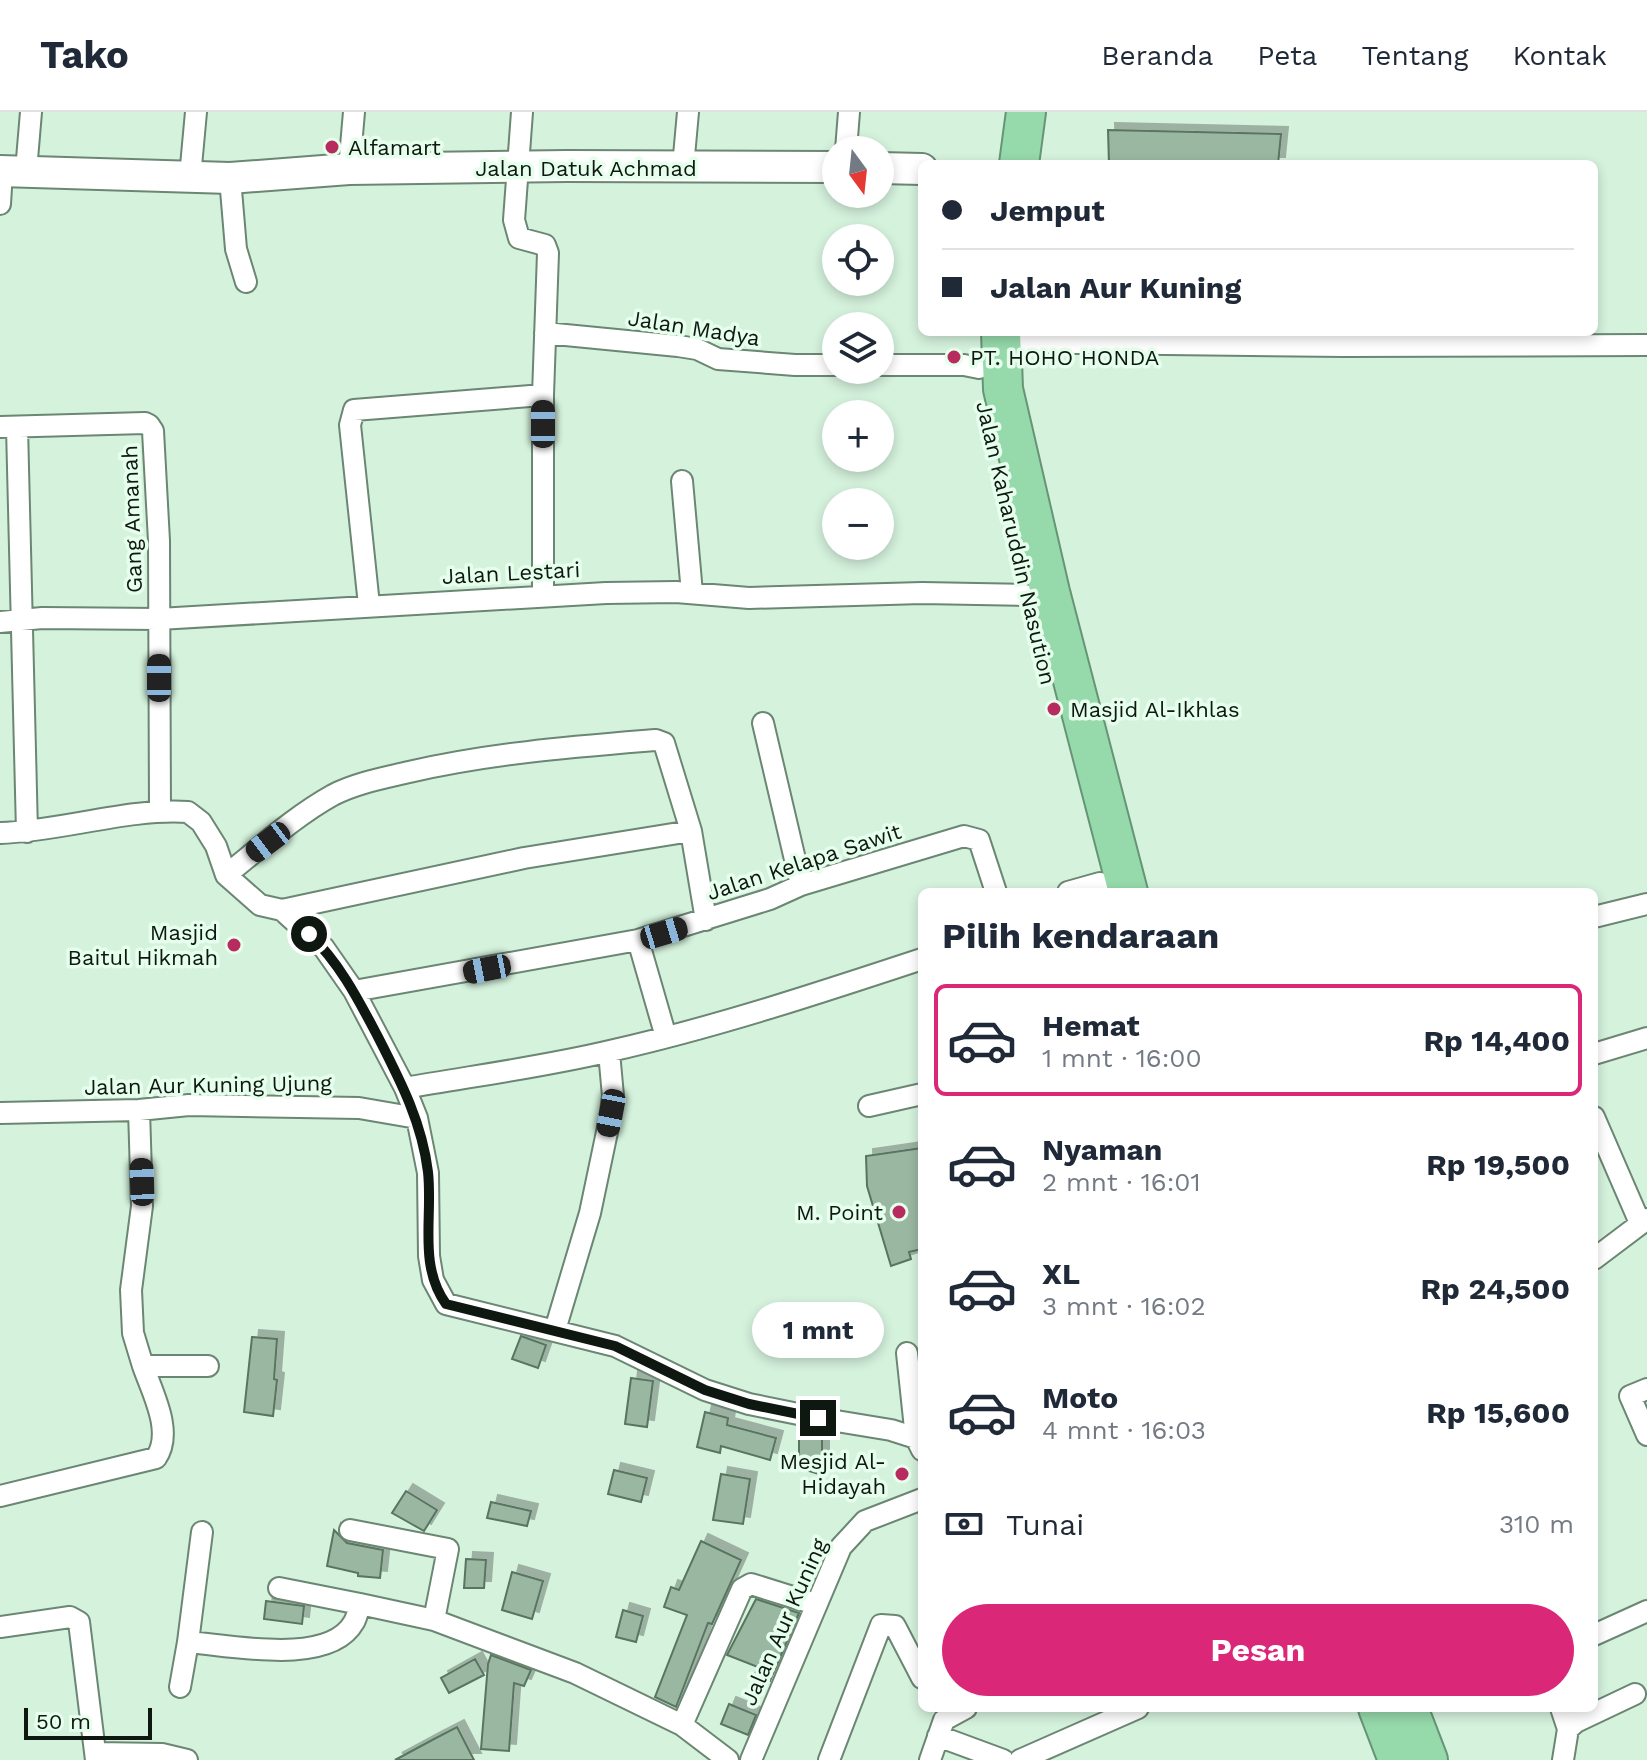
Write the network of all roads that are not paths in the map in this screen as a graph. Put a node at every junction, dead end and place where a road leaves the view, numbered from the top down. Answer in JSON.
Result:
{"nodes":[{"id":1,"x":31,"y":112,"type":"edge"},
{"id":2,"x":196,"y":112,"type":"edge"},
{"id":3,"x":354,"y":112,"type":"edge"},
{"id":4,"x":522,"y":112,"type":"edge"},
{"id":5,"x":688,"y":112,"type":"edge"},
{"id":6,"x":849,"y":112,"type":"edge"},
{"id":7,"x":1002,"y":112,"type":"edge"},
{"id":8,"x":1026,"y":112,"type":"edge"},
{"id":9,"x":847,"y":136,"type":"edge"},
{"id":10,"x":996,"y":160,"type":"edge"},
{"id":11,"x":1020,"y":160,"type":"edge"},
{"id":12,"x":683,"y":167,"type":"junction"},
{"id":13,"x":822,"y":167,"type":"edge"},
{"id":14,"x":517,"y":168,"type":"junction"},
{"id":15,"x":894,"y":168,"type":"edge"},
{"id":16,"x":349,"y":169,"type":"junction"},
{"id":17,"x":918,"y":169,"type":"edge"},
{"id":18,"x":10,"y":171,"type":"edge"},
{"id":19,"x":190,"y":177,"type":"junction"},
{"id":20,"x":230,"y":178,"type":"junction"},
{"id":21,"x":0,"y":204,"type":"edge"},
{"id":22,"x":246,"y":282,"type":"dead end"},
{"id":23,"x":545,"y":333,"type":"junction"},
{"id":24,"x":990,"y":343,"type":"edge"},
{"id":25,"x":1647,"y":345,"type":"edge"},
{"id":26,"x":822,"y":365,"type":"edge"},
{"id":27,"x":894,"y":365,"type":"edge"},
{"id":28,"x":543,"y":395,"type":"junction"},
{"id":29,"x":9,"y":427,"type":"edge"},
{"id":30,"x":682,"y":481,"type":"dead end"},
{"id":31,"x":692,"y":593,"type":"junction"},
{"id":32,"x":543,"y":595,"type":"junction"},
{"id":33,"x":1025,"y":595,"type":"junction"},
{"id":34,"x":369,"y":605,"type":"junction"},
{"id":35,"x":159,"y":619,"type":"junction"},
{"id":36,"x":22,"y":621,"type":"junction"},
{"id":37,"x":0,"y":622,"type":"edge"},
{"id":38,"x":763,"y":723,"type":"dead end"},
{"id":39,"x":160,"y":812,"type":"junction"},
{"id":40,"x":691,"y":831,"type":"junction"},
{"id":41,"x":27,"y":832,"type":"junction"},
{"id":42,"x":0,"y":833,"type":"edge"},
{"id":43,"x":226,"y":875,"type":"junction"},
{"id":44,"x":801,"y":885,"type":"junction"},
{"id":45,"x":995,"y":888,"type":"edge"},
{"id":46,"x":1099,"y":888,"type":"edge"},
{"id":47,"x":1100,"y":888,"type":"edge"},
{"id":48,"x":1647,"y":904,"type":"edge"},
{"id":49,"x":282,"y":910,"type":"junction"},
{"id":50,"x":1598,"y":916,"type":"edge"},
{"id":51,"x":706,"y":920,"type":"junction"},
{"id":52,"x":638,"y":940,"type":"junction"},
{"id":53,"x":918,"y":960,"type":"edge"},
{"id":54,"x":354,"y":991,"type":"junction"},
{"id":55,"x":666,"y":1037,"type":"junction"},
{"id":56,"x":1647,"y":1038,"type":"edge"},
{"id":57,"x":609,"y":1052,"type":"junction"},
{"id":58,"x":1598,"y":1053,"type":"edge"},
{"id":59,"x":405,"y":1088,"type":"junction"},
{"id":60,"x":918,"y":1095,"type":"edge"},
{"id":61,"x":869,"y":1106,"type":"dead end"},
{"id":62,"x":139,"y":1110,"type":"junction"},
{"id":63,"x":0,"y":1113,"type":"edge"},
{"id":64,"x":417,"y":1118,"type":"junction"},
{"id":65,"x":1598,"y":1125,"type":"edge"},
{"id":66,"x":1643,"y":1221,"type":"edge"},
{"id":67,"x":1598,"y":1256,"type":"edge"},
{"id":68,"x":555,"y":1330,"type":"junction"},
{"id":69,"x":907,"y":1353,"type":"dead end"},
{"id":70,"x":143,"y":1366,"type":"junction"},
{"id":71,"x":208,"y":1366,"type":"dead end"},
{"id":72,"x":1647,"y":1389,"type":"edge"},
{"id":73,"x":1647,"y":1435,"type":"edge"},
{"id":74,"x":918,"y":1436,"type":"edge"},
{"id":75,"x":918,"y":1444,"type":"edge"},
{"id":76,"x":0,"y":1496,"type":"edge"},
{"id":77,"x":918,"y":1501,"type":"edge"},
{"id":78,"x":350,"y":1530,"type":"dead end"},
{"id":79,"x":202,"y":1532,"type":"dead end"},
{"id":80,"x":279,"y":1588,"type":"dead end"},
{"id":81,"x":360,"y":1604,"type":"junction"},
{"id":82,"x":815,"y":1604,"type":"junction"},
{"id":83,"x":1647,"y":1611,"type":"edge"},
{"id":84,"x":434,"y":1620,"type":"junction"},
{"id":85,"x":0,"y":1627,"type":"edge"},
{"id":86,"x":1598,"y":1633,"type":"edge"},
{"id":87,"x":188,"y":1642,"type":"junction"},
{"id":88,"x":918,"y":1670,"type":"edge"},
{"id":89,"x":180,"y":1687,"type":"dead end"},
{"id":90,"x":1635,"y":1694,"type":"dead end"},
{"id":91,"x":958,"y":1712,"type":"edge"},
{"id":92,"x":1129,"y":1712,"type":"edge"},
{"id":93,"x":1402,"y":1712,"type":"edge"},
{"id":94,"x":1404,"y":1712,"type":"edge"},
{"id":95,"x":1562,"y":1712,"type":"edge"},
{"id":96,"x":1597,"y":1712,"type":"edge"},
{"id":97,"x":1598,"y":1712,"type":"edge"},
{"id":98,"x":940,"y":1721,"type":"edge"},
{"id":99,"x":682,"y":1725,"type":"junction"},
{"id":100,"x":1568,"y":1729,"type":"junction"},
{"id":101,"x":96,"y":1756,"type":"edge"},
{"id":102,"x":187,"y":1760,"type":"edge"},
{"id":103,"x":728,"y":1760,"type":"edge"},
{"id":104,"x":751,"y":1760,"type":"edge"},
{"id":105,"x":829,"y":1760,"type":"edge"},
{"id":106,"x":930,"y":1760,"type":"edge"},
{"id":107,"x":1003,"y":1760,"type":"edge"},
{"id":108,"x":1020,"y":1760,"type":"edge"},
{"id":109,"x":1398,"y":1760,"type":"edge"},
{"id":110,"x":1428,"y":1760,"type":"edge"},
{"id":111,"x":1563,"y":1760,"type":"edge"}],
"edges":[{"from":1,"to":18,"type":"street"},
{"from":2,"to":19,"type":"street"},
{"from":3,"to":16,"type":"street"},
{"from":4,"to":14,"type":"street"},
{"from":5,"to":12,"type":"street"},
{"from":6,"to":9,"type":"street"},
{"from":7,"to":10,"type":"highway"},
{"from":8,"to":11,"type":"highway"},
{"from":12,"to":13,"type":"street","name":"Jalan Datuk Achmad"},
{"from":12,"to":14,"type":"street","name":"Jalan Datuk Achmad"},
{"from":14,"to":16,"type":"street","name":"Jalan Datuk Achmad"},
{"from":14,"to":23,"type":"street"},
{"from":15,"to":17,"type":"street"},
{"from":16,"to":20,"type":"street","name":"Jalan Datuk Achmad"},
{"from":18,"to":19,"type":"street","name":"Jalan Datuk Achmad"},
{"from":18,"to":21,"type":"street"},
{"from":19,"to":20,"type":"street","name":"Jalan Datuk Achmad"},
{"from":20,"to":22,"type":"street"},
{"from":23,"to":26,"type":"street","name":"Jalan Madya"},
{"from":23,"to":28,"type":"street"},
{"from":24,"to":25,"type":"street"},
{"from":24,"to":27,"type":"street"},
{"from":24,"to":33,"type":"highway","name":"Jalan Kaharuddin Nasution"},
{"from":24,"to":47,"type":"highway","name":"Jalan Kaharuddin Nasution"},
{"from":28,"to":32,"type":"street"},
{"from":28,"to":34,"type":"street"},
{"from":29,"to":35,"type":"street","name":"Gang Amanah"},
{"from":29,"to":36,"type":"street"},
{"from":30,"to":31,"type":"street"},
{"from":31,"to":32,"type":"street","name":"Jalan Lestari"},
{"from":31,"to":33,"type":"street","name":"Jalan Lestari"},
{"from":32,"to":34,"type":"street","name":"Jalan Lestari"},
{"from":33,"to":46,"type":"highway","name":"Jalan Kaharuddin Nasution"},
{"from":34,"to":35,"type":"street","name":"Jalan Lestari"},
{"from":35,"to":36,"type":"street","name":"Jalan Lestari"},
{"from":35,"to":39,"type":"street"},
{"from":36,"to":37,"type":"street","name":"Jalan Lestari"},
{"from":36,"to":41,"type":"street"},
{"from":38,"to":44,"type":"street"},
{"from":39,"to":41,"type":"street"},
{"from":39,"to":43,"type":"street"},
{"from":40,"to":43,"type":"street"},
{"from":40,"to":49,"type":"street"},
{"from":40,"to":51,"type":"street"},
{"from":41,"to":42,"type":"street"},
{"from":43,"to":49,"type":"street"},
{"from":44,"to":45,"type":"street","name":"Jalan Kelapa Sawit"},
{"from":44,"to":51,"type":"street","name":"Jalan Kelapa Sawit"},
{"from":48,"to":50,"type":"street"},
{"from":49,"to":54,"type":"street"},
{"from":51,"to":52,"type":"street","name":"Jalan Kelapa Sawit"},
{"from":52,"to":54,"type":"street","name":"Jalan Kelapa Sawit"},
{"from":52,"to":55,"type":"street"},
{"from":53,"to":55,"type":"street"},
{"from":54,"to":59,"type":"street"},
{"from":55,"to":57,"type":"street"},
{"from":56,"to":58,"type":"street"},
{"from":57,"to":59,"type":"street"},
{"from":57,"to":68,"type":"street"},
{"from":59,"to":64,"type":"street"},
{"from":60,"to":61,"type":"street"},
{"from":62,"to":63,"type":"street","name":"Jalan Aur Kuning Ujung"},
{"from":62,"to":64,"type":"street","name":"Jalan Aur Kuning Ujung"},
{"from":62,"to":70,"type":"street"},
{"from":64,"to":68,"type":"street"},
{"from":65,"to":66,"type":"street"},
{"from":66,"to":67,"type":"street"},
{"from":68,"to":75,"type":"street"},
{"from":69,"to":74,"type":"street"},
{"from":70,"to":71,"type":"street"},
{"from":70,"to":76,"type":"street"},
{"from":72,"to":73,"type":"street"},
{"from":77,"to":82,"type":"street","name":"Jalan Aur Kuning"},
{"from":78,"to":84,"type":"street"},
{"from":79,"to":87,"type":"street"},
{"from":80,"to":81,"type":"street"},
{"from":81,"to":84,"type":"street"},
{"from":81,"to":87,"type":"street"},
{"from":82,"to":99,"type":"street"},
{"from":82,"to":104,"type":"street","name":"Jalan Aur Kuning"},
{"from":83,"to":86,"type":"street"},
{"from":84,"to":99,"type":"street"},
{"from":85,"to":101,"type":"street"},
{"from":87,"to":89,"type":"street"},
{"from":88,"to":105,"type":"street"},
{"from":90,"to":97,"type":"street"},
{"from":91,"to":98,"type":"street"},
{"from":92,"to":108,"type":"street"},
{"from":93,"to":109,"type":"highway"},
{"from":94,"to":110,"type":"highway"},
{"from":95,"to":100,"type":"street"},
{"from":96,"to":100,"type":"street"},
{"from":98,"to":106,"type":"street"},
{"from":98,"to":107,"type":"street"},
{"from":99,"to":103,"type":"street"},
{"from":100,"to":111,"type":"street"},
{"from":101,"to":102,"type":"street"}]}
